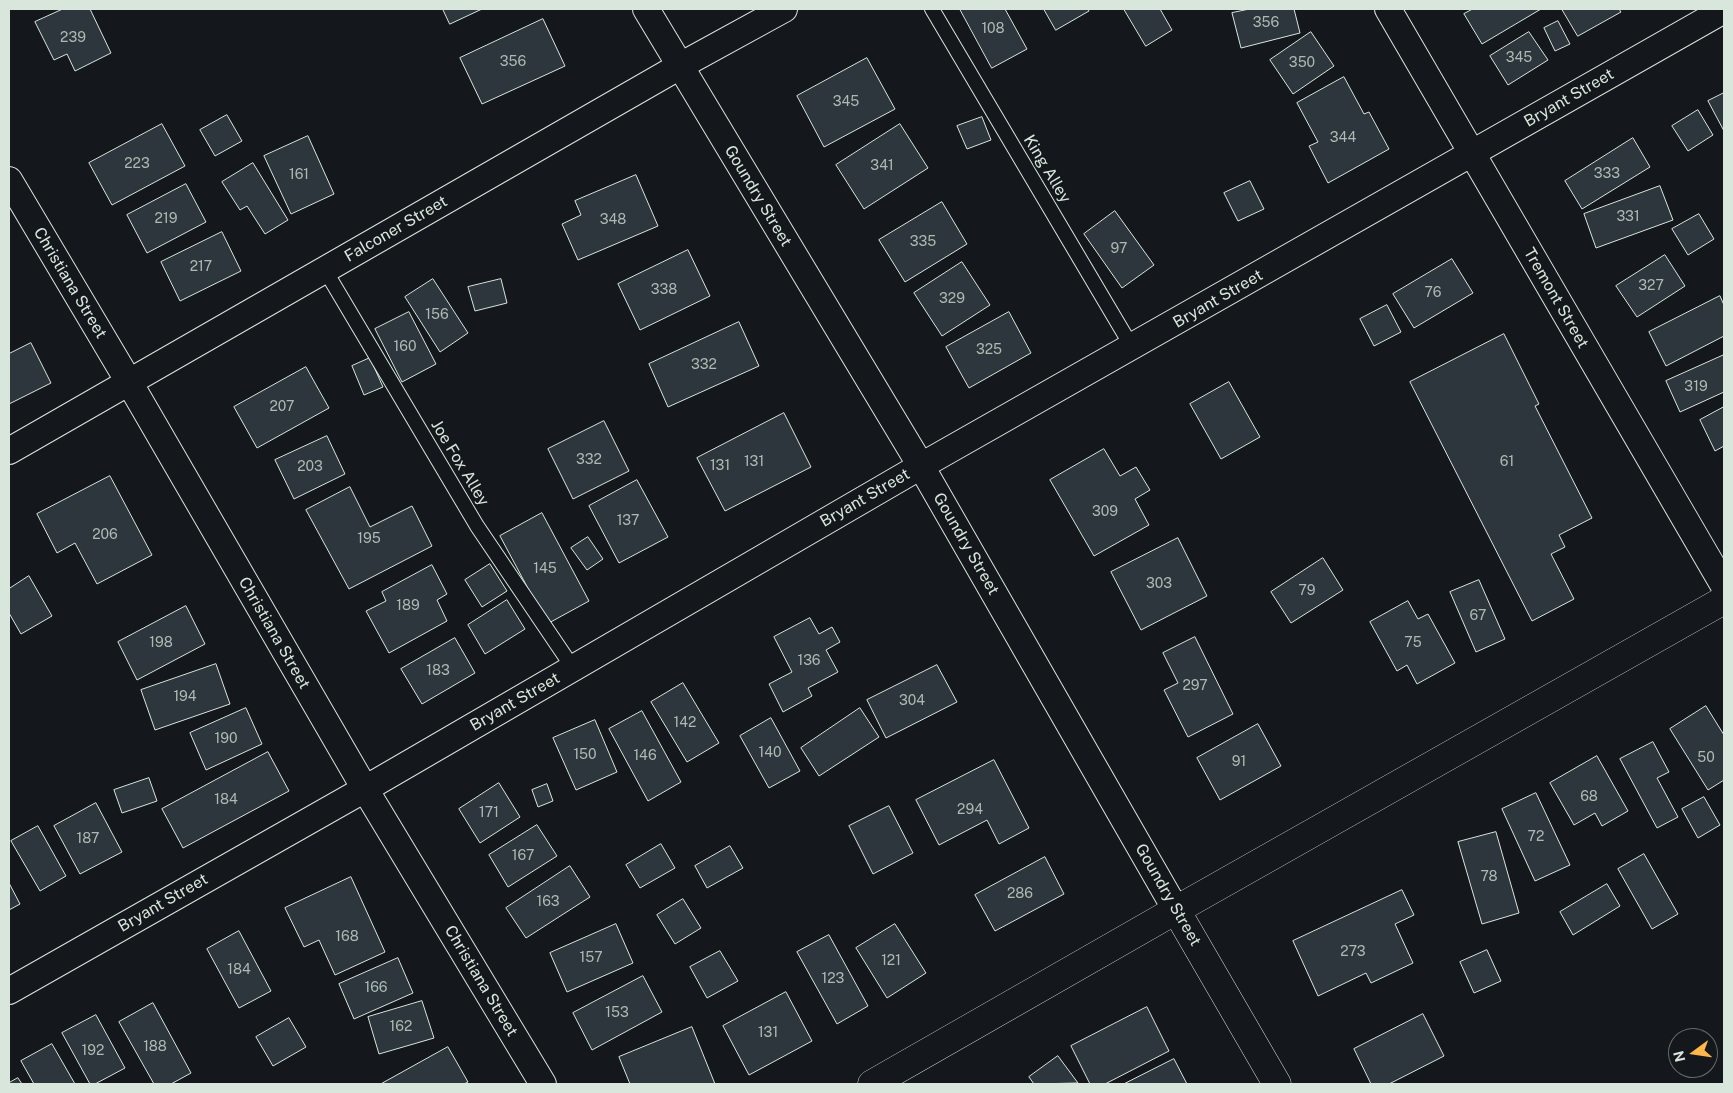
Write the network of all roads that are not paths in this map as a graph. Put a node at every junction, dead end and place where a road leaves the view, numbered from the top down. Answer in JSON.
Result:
{"nodes":[{"id":1,"x":646,"y":9,"type":"edge"},
{"id":2,"x":784,"y":9,"type":"edge"},
{"id":3,"x":932,"y":9,"type":"edge"},
{"id":4,"x":1388,"y":9,"type":"edge"},
{"id":5,"x":1724,"y":10,"type":"edge"},
{"id":6,"x":680,"y":66,"type":"junction"},
{"id":7,"x":1472,"y":154,"type":"junction"},
{"id":8,"x":9,"y":180,"type":"edge"},
{"id":9,"x":325,"y":270,"type":"junction"},
{"id":10,"x":1132,"y":347,"type":"junction"},
{"id":11,"x":129,"y":382,"type":"junction"},
{"id":12,"x":9,"y":451,"type":"edge"},
{"id":13,"x":921,"y":466,"type":"junction"},
{"id":14,"x":1724,"y":586,"type":"edge"},
{"id":15,"x":1724,"y":600,"type":"edge"},
{"id":16,"x":572,"y":668,"type":"junction"},
{"id":17,"x":364,"y":789,"type":"junction"},
{"id":18,"x":1176,"y":910,"type":"junction"},
{"id":19,"x":9,"y":991,"type":"edge"},
{"id":20,"x":543,"y":1084,"type":"edge"},
{"id":21,"x":872,"y":1084,"type":"edge"},
{"id":22,"x":1277,"y":1084,"type":"edge"}],
"edges":[{"from":1,"to":6,"type":"street","name":"Goundry Street"},
{"from":2,"to":6,"type":"street","name":"Falconer Street"},
{"from":3,"to":10,"type":"lane","name":"King Alley"},
{"from":4,"to":7,"type":"street","name":"Tremont Street"},
{"from":5,"to":7,"type":"street","name":"Bryant Street"},
{"from":6,"to":9,"type":"street","name":"Falconer Street"},
{"from":6,"to":13,"type":"street","name":"Goundry Street"},
{"from":7,"to":10,"type":"street","name":"Bryant Street"},
{"from":7,"to":14,"type":"street","name":"Tremont Street"},
{"from":8,"to":11,"type":"street","name":"Christiana Street"},
{"from":9,"to":11,"type":"street","name":"Falconer Street"},
{"from":9,"to":16,"type":"lane","name":"Joe Fox Alley"},
{"from":10,"to":13,"type":"street","name":"Bryant Street"},
{"from":11,"to":12,"type":"street","name":"Falconer Street"},
{"from":11,"to":17,"type":"street","name":"Christiana Street"},
{"from":13,"to":16,"type":"street","name":"Bryant Street"},
{"from":13,"to":18,"type":"street","name":"Goundry Street"},
{"from":15,"to":18,"type":"street"},
{"from":16,"to":17,"type":"street","name":"Bryant Street"},
{"from":17,"to":19,"type":"street","name":"Bryant Street"},
{"from":17,"to":20,"type":"street","name":"Christiana Street"},
{"from":18,"to":21,"type":"street"},
{"from":18,"to":22,"type":"street","name":"Goundry Street"}]}
